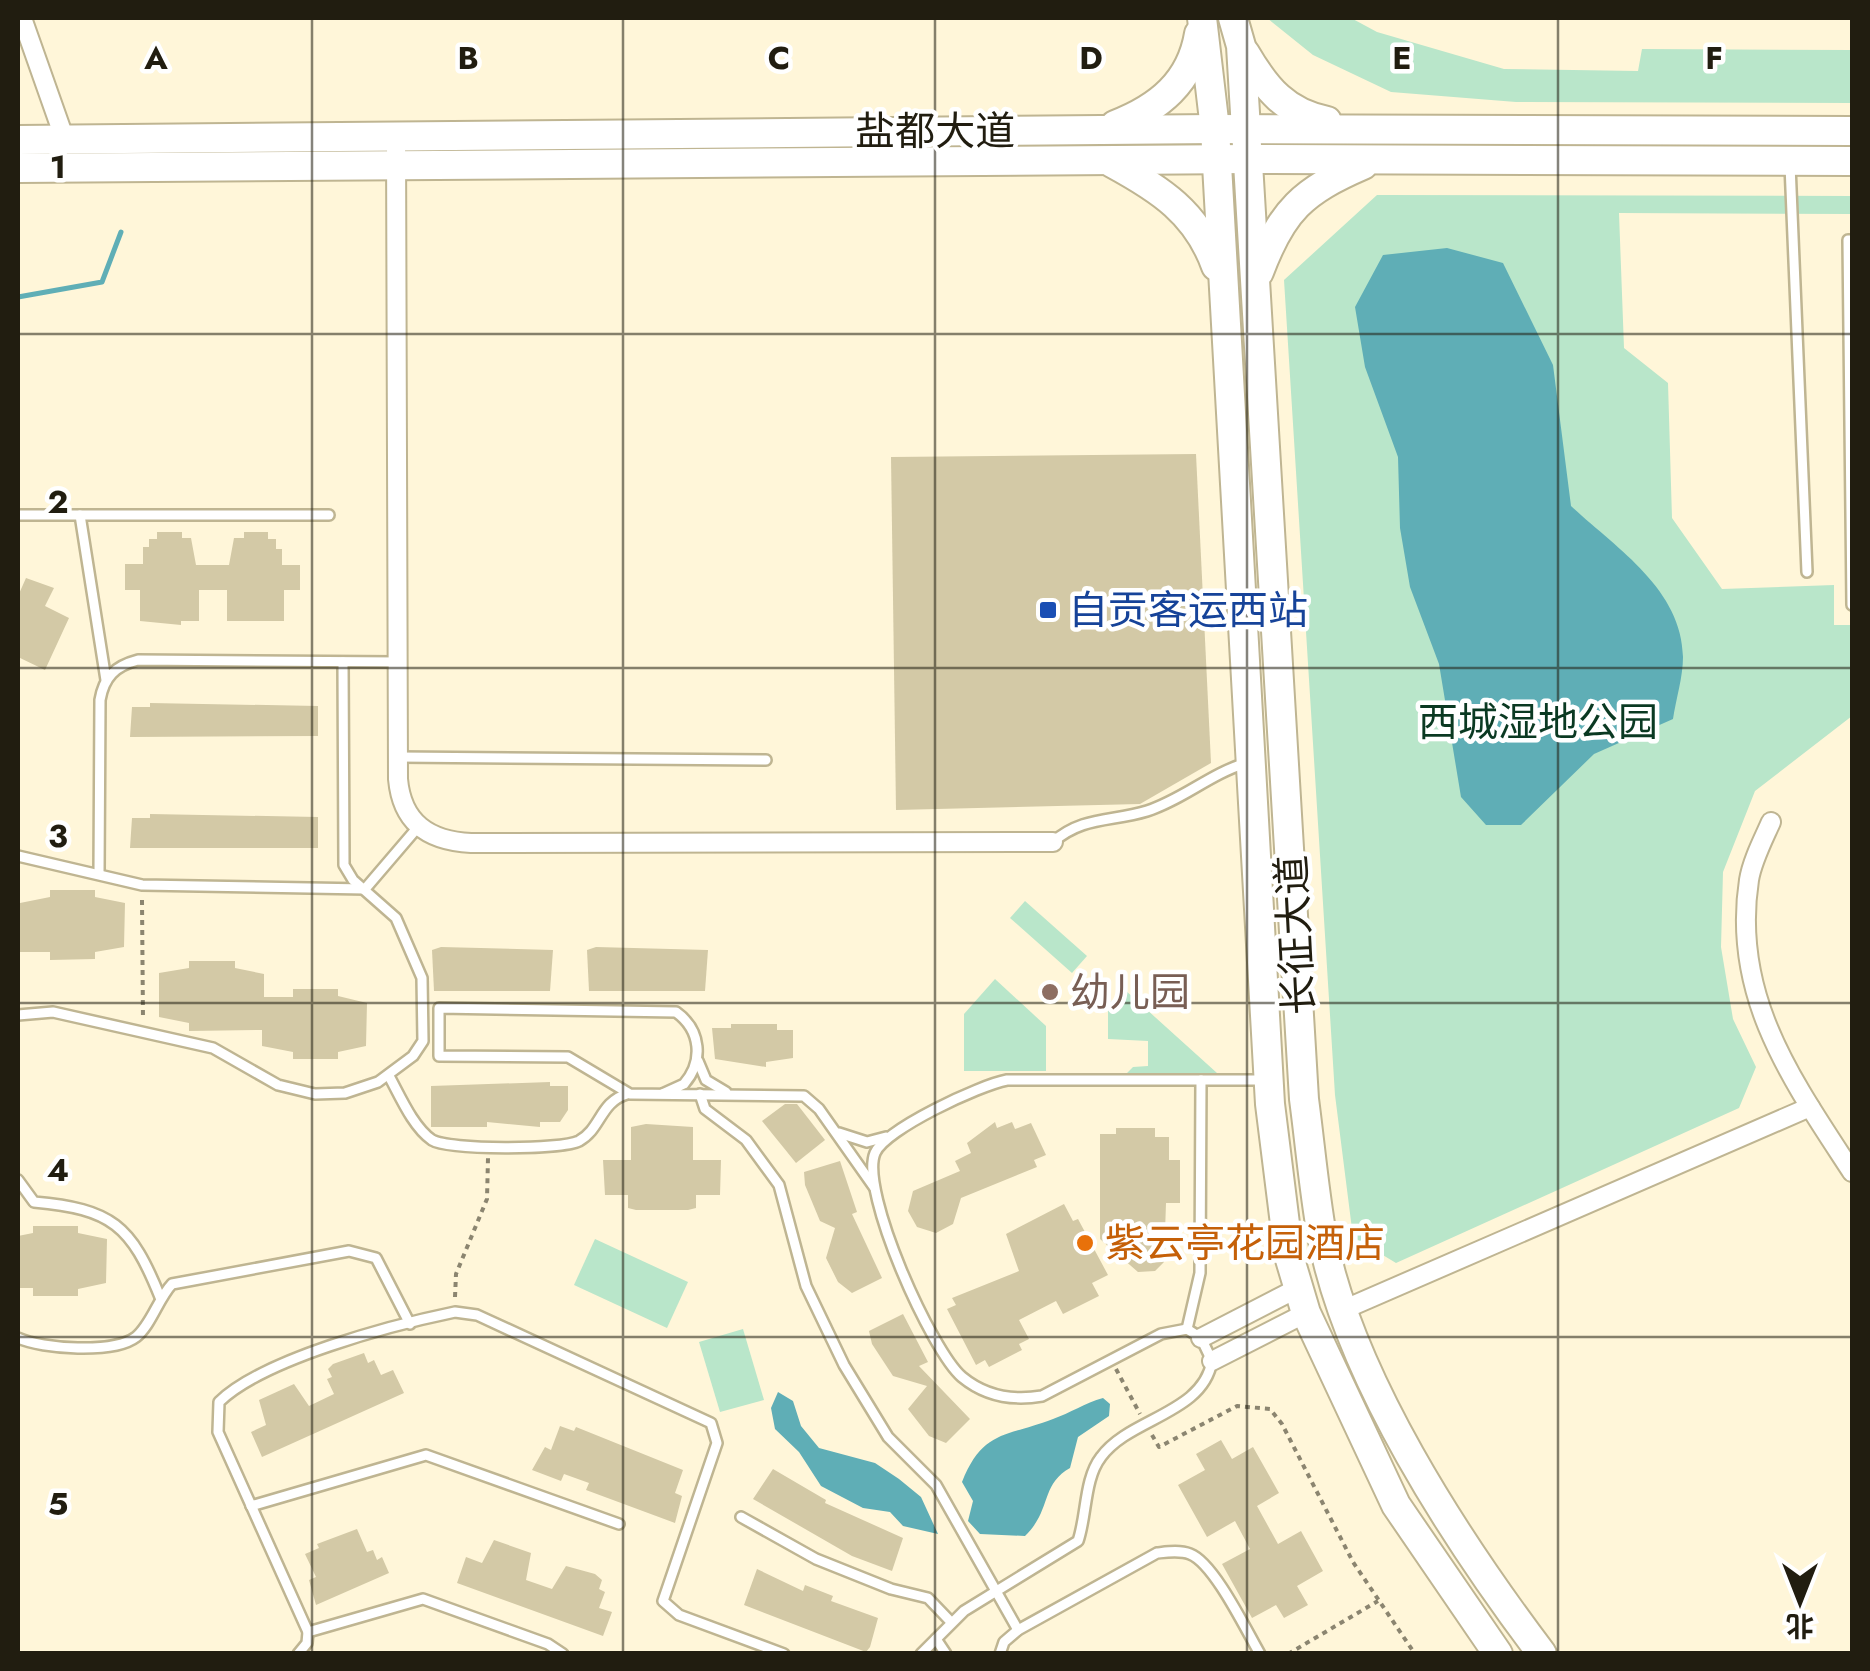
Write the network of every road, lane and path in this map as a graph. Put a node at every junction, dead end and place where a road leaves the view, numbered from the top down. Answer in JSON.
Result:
{"nodes":[{"id":1,"x":22,"y":18,"type":"edge"},
{"id":2,"x":1202,"y":18,"type":"edge"},
{"id":3,"x":1233,"y":18,"type":"edge"},
{"id":4,"x":1241,"y":46,"type":"junction"},
{"id":5,"x":1214,"y":129,"type":"junction"},
{"id":6,"x":1246,"y":129,"type":"junction"},
{"id":7,"x":1103,"y":130,"type":"junction"},
{"id":8,"x":1373,"y":130,"type":"junction"},
{"id":9,"x":1852,"y":131,"type":"edge"},
{"id":10,"x":396,"y":136,"type":"junction"},
{"id":11,"x":18,"y":140,"type":"edge"},
{"id":12,"x":64,"y":140,"type":"junction"},
{"id":13,"x":1248,"y":159,"type":"junction"},
{"id":14,"x":1376,"y":159,"type":"junction"},
{"id":15,"x":1106,"y":160,"type":"junction"},
{"id":16,"x":1216,"y":160,"type":"junction"},
{"id":17,"x":1790,"y":161,"type":"junction"},
{"id":18,"x":1852,"y":161,"type":"edge"},
{"id":19,"x":397,"y":165,"type":"junction"},
{"id":20,"x":18,"y":168,"type":"edge"},
{"id":21,"x":1852,"y":240,"type":"edge"},
{"id":22,"x":1256,"y":283,"type":"junction"},
{"id":23,"x":1224,"y":286,"type":"junction"},
{"id":24,"x":18,"y":515,"type":"edge"},
{"id":25,"x":329,"y":515,"type":"dead end"},
{"id":26,"x":80,"y":516,"type":"junction"},
{"id":27,"x":1807,"y":572,"type":"dead end"},
{"id":28,"x":1852,"y":605,"type":"edge"},
{"id":29,"x":342,"y":662,"type":"junction"},
{"id":30,"x":398,"y":662,"type":"junction"},
{"id":31,"x":106,"y":680,"type":"junction"},
{"id":32,"x":398,"y":757,"type":"junction"},
{"id":33,"x":766,"y":760,"type":"dead end"},
{"id":34,"x":1249,"y":762,"type":"junction"},
{"id":35,"x":1771,"y":822,"type":"dead end"},
{"id":36,"x":418,"y":827,"type":"junction"},
{"id":37,"x":1052,"y":842,"type":"joint"},
{"id":38,"x":18,"y":856,"type":"edge"},
{"id":39,"x":344,"y":865,"type":"junction"},
{"id":40,"x":99,"y":874,"type":"junction"},
{"id":41,"x":142,"y":885,"type":"junction"},
{"id":42,"x":332,"y":888,"type":"junction"},
{"id":43,"x":365,"y":889,"type":"junction"},
{"id":44,"x":424,"y":1008,"type":"junction"},
{"id":45,"x":439,"y":1008,"type":"junction"},
{"id":46,"x":18,"y":1015,"type":"edge"},
{"id":47,"x":143,"y":1032,"type":"junction"},
{"id":48,"x":697,"y":1058,"type":"junction"},
{"id":49,"x":388,"y":1076,"type":"junction"},
{"id":50,"x":1202,"y":1080,"type":"junction"},
{"id":51,"x":1268,"y":1080,"type":"junction"},
{"id":52,"x":630,"y":1094,"type":"junction"},
{"id":53,"x":662,"y":1094,"type":"junction"},
{"id":54,"x":700,"y":1094,"type":"junction"},
{"id":55,"x":732,"y":1094,"type":"junction"},
{"id":56,"x":1810,"y":1107,"type":"junction"},
{"id":57,"x":834,"y":1130,"type":"junction"},
{"id":58,"x":888,"y":1136,"type":"junction"},
{"id":59,"x":488,"y":1145,"type":"junction"},
{"id":60,"x":1852,"y":1172,"type":"edge"},
{"id":61,"x":18,"y":1180,"type":"edge"},
{"id":62,"x":877,"y":1191,"type":"junction"},
{"id":63,"x":160,"y":1297,"type":"junction"},
{"id":64,"x":1302,"y":1300,"type":"junction"},
{"id":65,"x":1346,"y":1309,"type":"junction"},
{"id":66,"x":455,"y":1312,"type":"junction"},
{"id":67,"x":410,"y":1324,"type":"junction"},
{"id":68,"x":1194,"y":1334,"type":"junction"},
{"id":69,"x":18,"y":1338,"type":"edge"},
{"id":70,"x":1111,"y":1360,"type":"junction"},
{"id":71,"x":1212,"y":1362,"type":"junction"},
{"id":72,"x":1146,"y":1424,"type":"junction"},
{"id":73,"x":251,"y":1506,"type":"junction"},
{"id":74,"x":741,"y":1517,"type":"dead end"},
{"id":75,"x":619,"y":1524,"type":"dead end"},
{"id":76,"x":996,"y":1593,"type":"junction"},
{"id":77,"x":1378,"y":1601,"type":"junction"},
{"id":78,"x":952,"y":1622,"type":"junction"},
{"id":79,"x":1018,"y":1630,"type":"junction"},
{"id":80,"x":308,"y":1632,"type":"junction"},
{"id":81,"x":936,"y":1639,"type":"junction"},
{"id":82,"x":298,"y":1654,"type":"edge"},
{"id":83,"x":563,"y":1654,"type":"edge"},
{"id":84,"x":784,"y":1654,"type":"edge"},
{"id":85,"x":921,"y":1654,"type":"edge"},
{"id":86,"x":946,"y":1654,"type":"edge"},
{"id":87,"x":1000,"y":1654,"type":"edge"},
{"id":88,"x":1260,"y":1654,"type":"edge"},
{"id":89,"x":1288,"y":1654,"type":"edge"},
{"id":90,"x":1416,"y":1654,"type":"edge"},
{"id":91,"x":1498,"y":1654,"type":"edge"},
{"id":92,"x":1542,"y":1654,"type":"edge"}],
"edges":[{"from":1,"to":12,"type":"street"},
{"from":2,"to":5,"type":"main road","name":"长征大道"},
{"from":2,"to":7,"type":"main road"},
{"from":3,"to":4,"type":"main road"},
{"from":4,"to":6,"type":"main road","name":"长征大道"},
{"from":4,"to":8,"type":"main road"},
{"from":5,"to":6,"type":"main road","name":"盐都大道"},
{"from":5,"to":7,"type":"main road","name":"盐都大道"},
{"from":5,"to":16,"type":"main road","name":"长征大道"},
{"from":6,"to":8,"type":"main road","name":"盐都大道"},
{"from":6,"to":13,"type":"main road","name":"长征大道"},
{"from":7,"to":10,"type":"main road","name":"盐都大道"},
{"from":8,"to":9,"type":"main road","name":"盐都大道"},
{"from":10,"to":12,"type":"main road","name":"盐都大道"},
{"from":10,"to":19,"type":"street"},
{"from":11,"to":12,"type":"main road","name":"盐都大道"},
{"from":13,"to":14,"type":"main road","name":"盐都大道"},
{"from":13,"to":16,"type":"main road","name":"盐都大道"},
{"from":13,"to":22,"type":"main road","name":"长征大道"},
{"from":14,"to":17,"type":"main road","name":"盐都大道"},
{"from":14,"to":22,"type":"main road"},
{"from":15,"to":16,"type":"main road","name":"盐都大道"},
{"from":15,"to":19,"type":"main road","name":"盐都大道"},
{"from":15,"to":23,"type":"main road"},
{"from":16,"to":23,"type":"main road","name":"长征大道"},
{"from":17,"to":18,"type":"main road","name":"盐都大道"},
{"from":17,"to":27,"type":"lane"},
{"from":19,"to":20,"type":"main road","name":"盐都大道"},
{"from":19,"to":30,"type":"street"},
{"from":21,"to":28,"type":"lane"},
{"from":22,"to":65,"type":"main road","name":"长征大道"},
{"from":23,"to":34,"type":"main road","name":"长征大道"},
{"from":24,"to":26,"type":"lane"},
{"from":25,"to":26,"type":"lane"},
{"from":26,"to":31,"type":"lane"},
{"from":29,"to":30,"type":"lane"},
{"from":29,"to":31,"type":"lane"},
{"from":29,"to":39,"type":"lane"},
{"from":30,"to":32,"type":"street"},
{"from":31,"to":40,"type":"lane"},
{"from":32,"to":33,"type":"lane"},
{"from":32,"to":36,"type":"street"},
{"from":34,"to":37,"type":"lane"},
{"from":34,"to":51,"type":"main road","name":"长征大道"},
{"from":35,"to":56,"type":"street"},
{"from":36,"to":37,"type":"street"},
{"from":36,"to":43,"type":"lane"},
{"from":38,"to":40,"type":"lane"},
{"from":39,"to":42,"type":"lane"},
{"from":39,"to":43,"type":"lane"},
{"from":40,"to":41,"type":"lane"},
{"from":41,"to":42,"type":"lane"},
{"from":41,"to":47,"type":"path"},
{"from":42,"to":43,"type":"lane"},
{"from":43,"to":44,"type":"lane"},
{"from":44,"to":45,"type":"lane"},
{"from":44,"to":49,"type":"lane"},
{"from":45,"to":48,"type":"lane"},
{"from":45,"to":52,"type":"lane"},
{"from":46,"to":47,"type":"lane"},
{"from":47,"to":49,"type":"lane"},
{"from":48,"to":53,"type":"lane"},
{"from":48,"to":55,"type":"lane"},
{"from":49,"to":59,"type":"lane"},
{"from":50,"to":51,"type":"lane"},
{"from":50,"to":58,"type":"lane"},
{"from":50,"to":68,"type":"lane"},
{"from":51,"to":64,"type":"main road","name":"长征大道"},
{"from":52,"to":53,"type":"lane"},
{"from":52,"to":59,"type":"lane"},
{"from":53,"to":54,"type":"lane"},
{"from":54,"to":55,"type":"lane"},
{"from":54,"to":76,"type":"lane"},
{"from":55,"to":57,"type":"lane"},
{"from":56,"to":60,"type":"street"},
{"from":56,"to":65,"type":"street"},
{"from":57,"to":58,"type":"lane"},
{"from":57,"to":62,"type":"lane"},
{"from":58,"to":62,"type":"lane"},
{"from":59,"to":66,"type":"path"},
{"from":61,"to":63,"type":"lane"},
{"from":62,"to":70,"type":"lane"},
{"from":63,"to":67,"type":"lane"},
{"from":63,"to":69,"type":"lane"},
{"from":64,"to":68,"type":"street"},
{"from":64,"to":71,"type":"street"},
{"from":64,"to":91,"type":"main road","name":"长征大道"},
{"from":65,"to":92,"type":"main road","name":"长征大道"},
{"from":66,"to":67,"type":"lane"},
{"from":66,"to":84,"type":"lane"},
{"from":67,"to":73,"type":"lane"},
{"from":68,"to":70,"type":"lane"},
{"from":68,"to":71,"type":"lane"},
{"from":70,"to":72,"type":"path"},
{"from":71,"to":72,"type":"lane"},
{"from":72,"to":76,"type":"lane"},
{"from":72,"to":77,"type":"path"},
{"from":73,"to":75,"type":"lane"},
{"from":73,"to":80,"type":"lane"},
{"from":74,"to":78,"type":"lane"},
{"from":76,"to":78,"type":"lane"},
{"from":76,"to":79,"type":"lane"},
{"from":77,"to":89,"type":"path"},
{"from":77,"to":90,"type":"path"},
{"from":78,"to":81,"type":"lane"},
{"from":79,"to":87,"type":"lane"},
{"from":79,"to":88,"type":"lane"},
{"from":80,"to":82,"type":"lane"},
{"from":80,"to":83,"type":"lane"},
{"from":81,"to":85,"type":"lane"},
{"from":81,"to":86,"type":"lane"}]}
